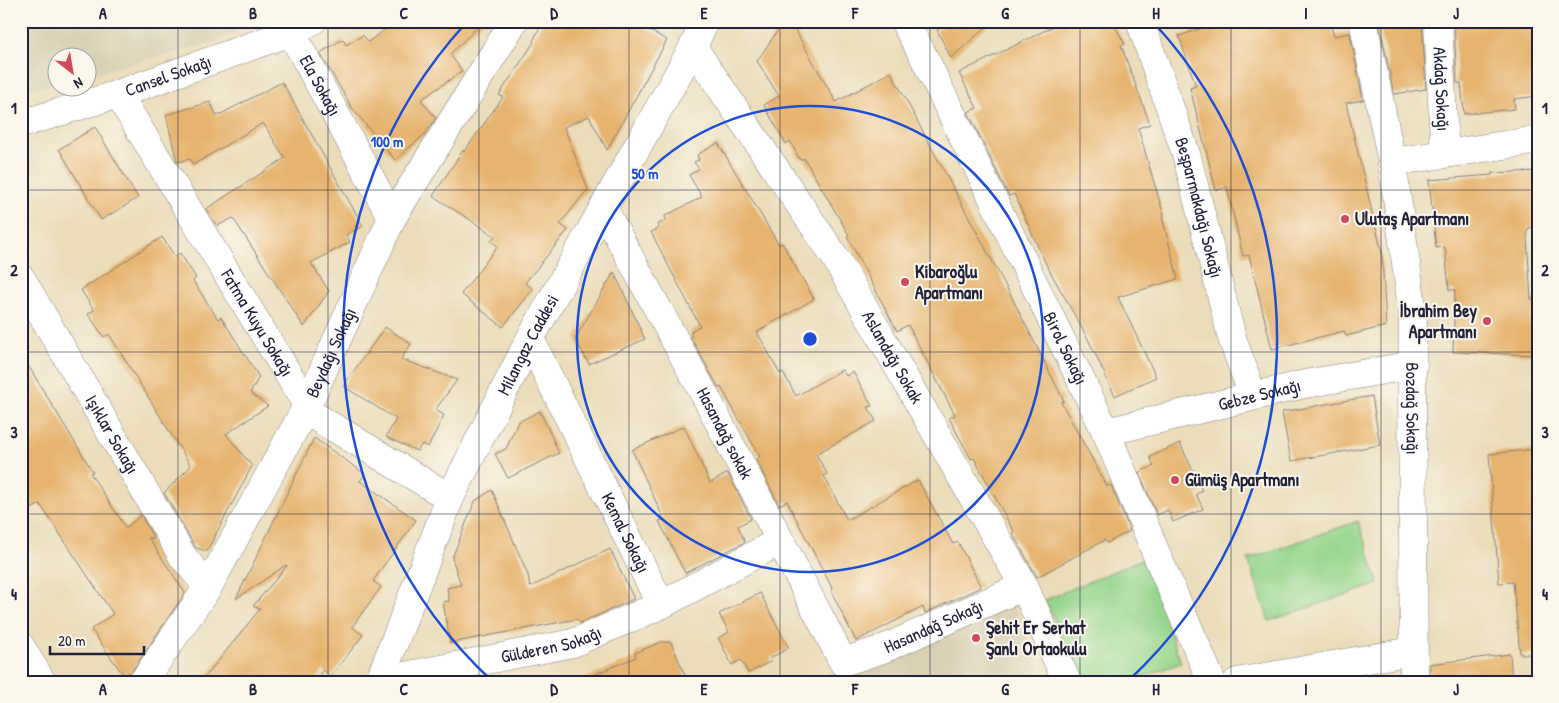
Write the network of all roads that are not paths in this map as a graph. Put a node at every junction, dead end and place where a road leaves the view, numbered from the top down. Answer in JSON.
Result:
{"nodes":[{"id":1,"x":514,"y":21,"type":"edge"},
{"id":2,"x":904,"y":21,"type":"edge"},
{"id":3,"x":1140,"y":21,"type":"edge"},
{"id":4,"x":1364,"y":21,"type":"edge"},
{"id":5,"x":1438,"y":21,"type":"edge"},
{"id":6,"x":302,"y":27,"type":"edge"},
{"id":7,"x":699,"y":29,"type":"edge"},
{"id":8,"x":118,"y":94,"type":"junction"},
{"id":9,"x":21,"y":124,"type":"edge"},
{"id":10,"x":1538,"y":140,"type":"edge"},
{"id":11,"x":1450,"y":153,"type":"junction"},
{"id":12,"x":1392,"y":162,"type":"junction"},
{"id":13,"x":603,"y":208,"type":"junction"},
{"id":14,"x":392,"y":218,"type":"junction"},
{"id":15,"x":21,"y":278,"type":"edge"},
{"id":16,"x":530,"y":339,"type":"junction"},
{"id":17,"x":1413,"y":365,"type":"junction"},
{"id":18,"x":1252,"y":396,"type":"junction"},
{"id":19,"x":307,"y":406,"type":"junction"},
{"id":20,"x":1106,"y":432,"type":"junction"},
{"id":21,"x":450,"y":498,"type":"junction"},
{"id":22,"x":780,"y":541,"type":"junction"},
{"id":23,"x":1024,"y":586,"type":"junction"},
{"id":24,"x":208,"y":588,"type":"junction"},
{"id":25,"x":660,"y":605,"type":"junction"},
{"id":26,"x":21,"y":647,"type":"edge"},
{"id":27,"x":1413,"y":652,"type":"junction"},
{"id":28,"x":843,"y":662,"type":"joint"},
{"id":29,"x":42,"y":682,"type":"edge"},
{"id":30,"x":143,"y":682,"type":"edge"},
{"id":31,"x":379,"y":682,"type":"edge"},
{"id":32,"x":1067,"y":682,"type":"edge"},
{"id":33,"x":1212,"y":682,"type":"edge"},
{"id":34,"x":1237,"y":682,"type":"edge"},
{"id":35,"x":1414,"y":682,"type":"edge"}],
"edges":[{"from":1,"to":14,"type":"street","name":"Beydağı Sokağı"},
{"from":2,"to":20,"type":"street","name":"Birol Sokağı"},
{"from":3,"to":18,"type":"street","name":"Beşparmakdağı Sokağı"},
{"from":4,"to":12,"type":"street","name":"Bozdağ Sokağı"},
{"from":5,"to":11,"type":"street","name":"Akdağ Sokağı"},
{"from":6,"to":8,"type":"street","name":"Cansel Sokağı"},
{"from":6,"to":14,"type":"street","name":"Ela Sokağı"},
{"from":7,"to":13,"type":"street","name":"Milangaz Caddesi"},
{"from":7,"to":23,"type":"street","name":"Aslandağı Sokak"},
{"from":8,"to":9,"type":"street","name":"Cansel Sokağı"},
{"from":8,"to":19,"type":"street","name":"Fatma Kuyu Sokağı"},
{"from":10,"to":11,"type":"street"},
{"from":11,"to":12,"type":"street"},
{"from":12,"to":17,"type":"street","name":"Bozdağ Sokağı"},
{"from":13,"to":16,"type":"street","name":"Milangaz Caddesi"},
{"from":13,"to":22,"type":"street","name":"Hasandağ sokak"},
{"from":14,"to":19,"type":"street","name":"Beydağı Sokağı"},
{"from":15,"to":24,"type":"street","name":"Işıklar Sokağı"},
{"from":16,"to":21,"type":"street","name":"Milangaz Caddesi"},
{"from":16,"to":25,"type":"street","name":"Kemal Sokağı"},
{"from":17,"to":18,"type":"street","name":"Gebze Sokağı"},
{"from":17,"to":27,"type":"street","name":"Bozdağ Sokağı"},
{"from":18,"to":20,"type":"street","name":"Gebze Sokağı"},
{"from":19,"to":21,"type":"street","name":"Fatma Kuyu Sokağı"},
{"from":19,"to":24,"type":"street","name":"Beydağı Sokağı"},
{"from":20,"to":33,"type":"street","name":"Birol Sokağı"},
{"from":21,"to":31,"type":"street","name":"Milangaz Caddesi"},
{"from":22,"to":25,"type":"street"},
{"from":22,"to":28,"type":"street","name":"Hasandağ sokak"},
{"from":23,"to":28,"type":"street","name":"Hasandağ Sokağı"},
{"from":23,"to":32,"type":"street","name":"Aslandağı Sokak"},
{"from":24,"to":30,"type":"street","name":"Beydağı Sokağı"},
{"from":25,"to":31,"type":"street","name":"Gülderen Sokağı"},
{"from":26,"to":29,"type":"street"},
{"from":27,"to":34,"type":"street"},
{"from":27,"to":35,"type":"street","name":"Bozdağ Sokağı"}]}
